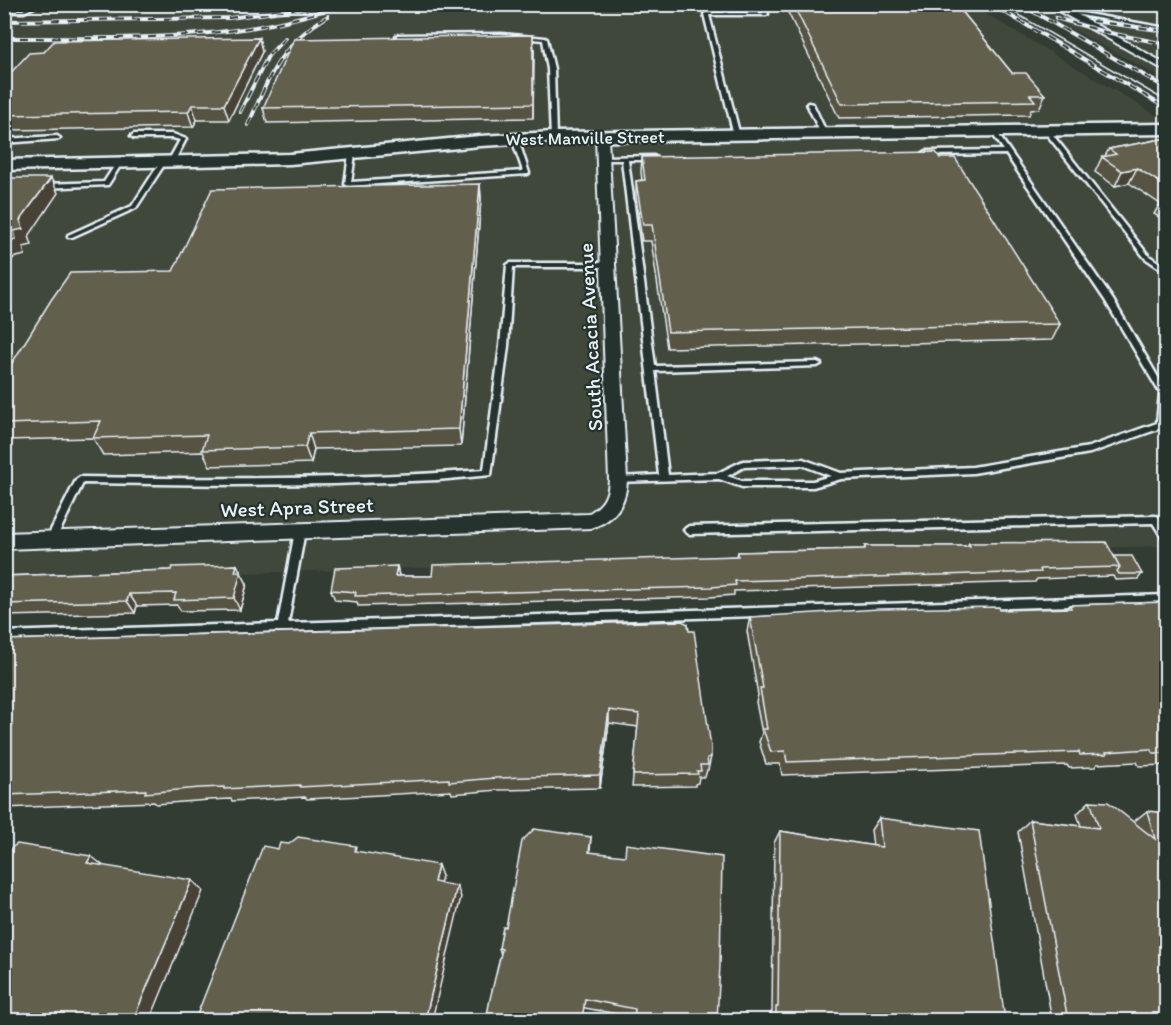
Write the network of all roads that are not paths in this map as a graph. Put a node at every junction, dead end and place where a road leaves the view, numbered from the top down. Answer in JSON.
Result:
{"nodes":[{"id":1,"x":38,"y":4,"type":"edge"},
{"id":2,"x":724,"y":4,"type":"edge"},
{"id":3,"x":762,"y":4,"type":"edge"},
{"id":4,"x":1051,"y":4,"type":"edge"},
{"id":5,"x":4,"y":11,"type":"edge"},
{"id":6,"x":1063,"y":11,"type":"junction"},
{"id":7,"x":727,"y":14,"type":"junction"},
{"id":8,"x":766,"y":14,"type":"junction"},
{"id":9,"x":774,"y":14,"type":"dead end"},
{"id":10,"x":1167,"y":29,"type":"edge"},
{"id":11,"x":398,"y":36,"type":"edge"},
{"id":12,"x":1167,"y":68,"type":"edge"},
{"id":13,"x":10,"y":74,"type":"edge"},
{"id":14,"x":4,"y":80,"type":"edge"},
{"id":15,"x":810,"y":104,"type":"dead end"},
{"id":16,"x":1167,"y":129,"type":"edge"},
{"id":17,"x":1047,"y":131,"type":"junction"},
{"id":18,"x":994,"y":132,"type":"junction"},
{"id":19,"x":824,"y":134,"type":"junction"},
{"id":20,"x":134,"y":136,"type":"dead end"},
{"id":21,"x":737,"y":136,"type":"junction"},
{"id":22,"x":554,"y":137,"type":"junction"},
{"id":23,"x":57,"y":138,"type":"dead end"},
{"id":24,"x":602,"y":138,"type":"junction"},
{"id":25,"x":515,"y":139,"type":"junction"},
{"id":26,"x":4,"y":141,"type":"edge"},
{"id":27,"x":1007,"y":152,"type":"junction"},
{"id":28,"x":924,"y":153,"type":"edge"},
{"id":29,"x":352,"y":154,"type":"junction"},
{"id":30,"x":666,"y":158,"type":"edge"},
{"id":31,"x":603,"y":159,"type":"junction"},
{"id":32,"x":625,"y":159,"type":"junction"},
{"id":33,"x":167,"y":162,"type":"junction"},
{"id":34,"x":119,"y":163,"type":"junction"},
{"id":35,"x":4,"y":165,"type":"edge"},
{"id":36,"x":34,"y":186,"type":"edge"},
{"id":37,"x":70,"y":236,"type":"dead end"},
{"id":38,"x":608,"y":265,"type":"junction"},
{"id":39,"x":1167,"y":270,"type":"edge"},
{"id":40,"x":817,"y":364,"type":"dead end"},
{"id":41,"x":651,"y":369,"type":"junction"},
{"id":42,"x":719,"y":476,"type":"junction"},
{"id":43,"x":842,"y":476,"type":"junction"},
{"id":44,"x":664,"y":478,"type":"junction"},
{"id":45,"x":618,"y":480,"type":"junction"},
{"id":46,"x":1161,"y":519,"type":"edge"},
{"id":47,"x":591,"y":521,"type":"joint"},
{"id":48,"x":689,"y":530,"type":"dead end"},
{"id":49,"x":300,"y":531,"type":"junction"},
{"id":50,"x":1167,"y":536,"type":"edge"},
{"id":51,"x":51,"y":540,"type":"junction"},
{"id":52,"x":4,"y":541,"type":"edge"},
{"id":53,"x":1167,"y":598,"type":"edge"},
{"id":54,"x":282,"y":627,"type":"junction"},
{"id":55,"x":4,"y":636,"type":"edge"}],
"edges":[{"from":1,"to":5,"type":"lane"},
{"from":2,"to":7,"type":"lane"},
{"from":3,"to":8,"type":"lane"},
{"from":4,"to":6,"type":"street"},
{"from":6,"to":10,"type":"lane"},
{"from":6,"to":12,"type":"street"},
{"from":7,"to":8,"type":"lane"},
{"from":7,"to":21,"type":"lane"},
{"from":8,"to":9,"type":"lane"},
{"from":11,"to":22,"type":"lane"},
{"from":13,"to":14,"type":"lane"},
{"from":15,"to":19,"type":"lane"},
{"from":16,"to":17,"type":"street","name":"West Manville Street"},
{"from":17,"to":18,"type":"street","name":"West Manville Street"},
{"from":17,"to":39,"type":"lane"},
{"from":18,"to":19,"type":"street","name":"West Manville Street"},
{"from":18,"to":27,"type":"lane"},
{"from":19,"to":21,"type":"street","name":"West Manville Street"},
{"from":20,"to":33,"type":"lane"},
{"from":21,"to":24,"type":"street","name":"West Manville Street"},
{"from":22,"to":24,"type":"street","name":"West Manville Street"},
{"from":22,"to":25,"type":"street","name":"West Manville Street"},
{"from":23,"to":26,"type":"lane"},
{"from":24,"to":31,"type":"street","name":"South Acacia Avenue"},
{"from":25,"to":29,"type":"street","name":"West Manville Street"},
{"from":25,"to":29,"type":"lane"},
{"from":27,"to":28,"type":"lane"},
{"from":27,"to":43,"type":"lane"},
{"from":29,"to":33,"type":"street","name":"West Manville Street"},
{"from":30,"to":32,"type":"lane"},
{"from":31,"to":32,"type":"lane"},
{"from":31,"to":38,"type":"street","name":"South Acacia Avenue"},
{"from":32,"to":41,"type":"lane"},
{"from":33,"to":34,"type":"street","name":"West Manville Street"},
{"from":33,"to":37,"type":"lane"},
{"from":34,"to":35,"type":"street","name":"West Manville Street"},
{"from":34,"to":36,"type":"lane"},
{"from":38,"to":45,"type":"street","name":"South Acacia Avenue"},
{"from":38,"to":51,"type":"lane"},
{"from":40,"to":41,"type":"lane"},
{"from":41,"to":44,"type":"lane"},
{"from":42,"to":43,"type":"lane"},
{"from":42,"to":43,"type":"lane"},
{"from":42,"to":44,"type":"lane"},
{"from":44,"to":45,"type":"lane"},
{"from":45,"to":47,"type":"street","name":"South Acacia Avenue"},
{"from":46,"to":48,"type":"lane"},
{"from":46,"to":50,"type":"lane"},
{"from":47,"to":49,"type":"street","name":"West Apra Street"},
{"from":49,"to":51,"type":"street","name":"West Apra Street"},
{"from":49,"to":54,"type":"lane"},
{"from":51,"to":52,"type":"street","name":"West Apra Street"},
{"from":53,"to":54,"type":"lane"},
{"from":54,"to":55,"type":"lane"}]}
